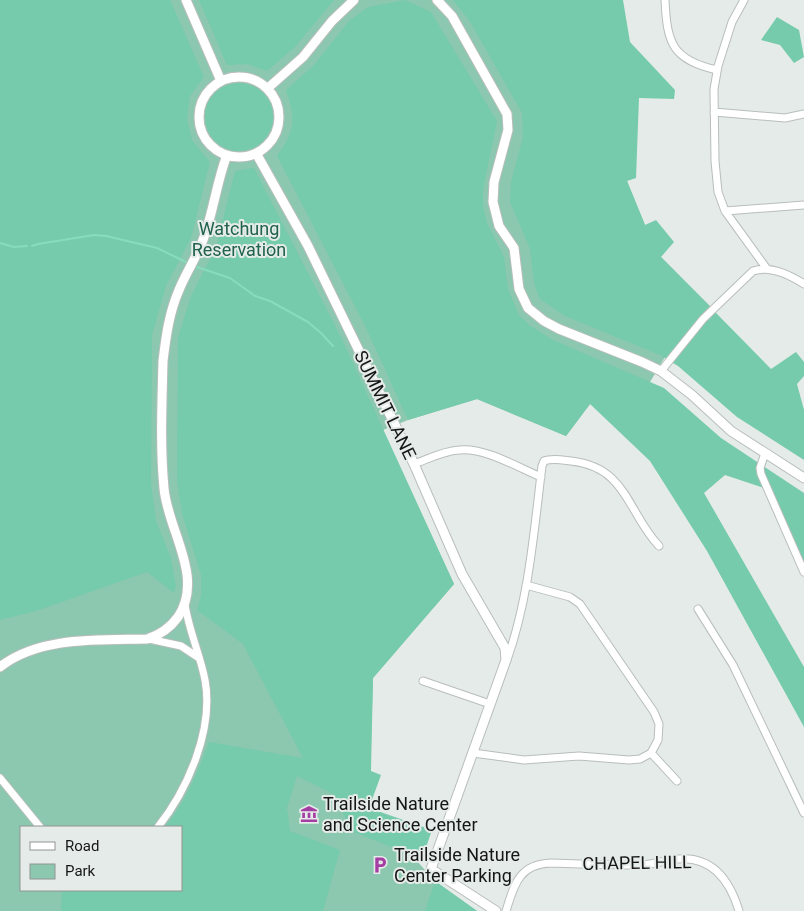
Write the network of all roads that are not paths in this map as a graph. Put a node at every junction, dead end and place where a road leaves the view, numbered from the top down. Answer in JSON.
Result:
{"nodes":[{"id":1,"x":186,"y":0,"type":"edge"},
{"id":2,"x":354,"y":0,"type":"edge"},
{"id":3,"x":437,"y":0,"type":"edge"},
{"id":4,"x":665,"y":0,"type":"edge"},
{"id":5,"x":744,"y":0,"type":"edge"},
{"id":6,"x":717,"y":70,"type":"junction"},
{"id":7,"x":221,"y":81,"type":"junction"},
{"id":8,"x":268,"y":88,"type":"junction"},
{"id":9,"x":714,"y":112,"type":"junction"},
{"id":10,"x":804,"y":114,"type":"edge"},
{"id":11,"x":256,"y":153,"type":"junction"},
{"id":12,"x":227,"y":155,"type":"junction"},
{"id":13,"x":804,"y":205,"type":"edge"},
{"id":14,"x":725,"y":211,"type":"junction"},
{"id":15,"x":767,"y":269,"type":"junction"},
{"id":16,"x":804,"y":284,"type":"edge"},
{"id":17,"x":661,"y":371,"type":"junction"},
{"id":18,"x":765,"y":453,"type":"junction"},
{"id":19,"x":414,"y":464,"type":"junction"},
{"id":20,"x":541,"y":477,"type":"junction"},
{"id":21,"x":804,"y":478,"type":"edge"},
{"id":22,"x":659,"y":546,"type":"dead end"},
{"id":23,"x":804,"y":572,"type":"edge"},
{"id":24,"x":526,"y":585,"type":"junction"},
{"id":25,"x":184,"y":605,"type":"junction"},
{"id":26,"x":698,"y":609,"type":"dead end"},
{"id":27,"x":147,"y":639,"type":"junction"},
{"id":28,"x":199,"y":658,"type":"junction"},
{"id":29,"x":506,"y":660,"type":"junction"},
{"id":30,"x":0,"y":667,"type":"edge"},
{"id":31,"x":423,"y":682,"type":"dead end"},
{"id":32,"x":490,"y":704,"type":"junction"},
{"id":33,"x":473,"y":753,"type":"junction"},
{"id":34,"x":651,"y":753,"type":"junction"},
{"id":35,"x":0,"y":778,"type":"edge"},
{"id":36,"x":677,"y":781,"type":"dead end"},
{"id":37,"x":804,"y":813,"type":"edge"},
{"id":38,"x":39,"y":826,"type":"edge"},
{"id":39,"x":159,"y":826,"type":"edge"},
{"id":40,"x":496,"y":911,"type":"edge"},
{"id":41,"x":506,"y":911,"type":"edge"},
{"id":42,"x":740,"y":911,"type":"edge"}],
"edges":[{"from":1,"to":7,"type":"street"},
{"from":2,"to":8,"type":"street"},
{"from":3,"to":17,"type":"street"},
{"from":4,"to":6,"type":"street"},
{"from":5,"to":6,"type":"street"},
{"from":6,"to":9,"type":"street"},
{"from":7,"to":8,"type":"street"},
{"from":7,"to":12,"type":"street"},
{"from":8,"to":11,"type":"street"},
{"from":9,"to":10,"type":"street"},
{"from":9,"to":14,"type":"street"},
{"from":11,"to":12,"type":"street"},
{"from":11,"to":19,"type":"street","name":"SUMMIT LANE"},
{"from":12,"to":25,"type":"street"},
{"from":13,"to":14,"type":"street"},
{"from":14,"to":15,"type":"street"},
{"from":15,"to":16,"type":"street"},
{"from":15,"to":17,"type":"street"},
{"from":17,"to":18,"type":"street"},
{"from":18,"to":21,"type":"street"},
{"from":18,"to":23,"type":"street"},
{"from":19,"to":20,"type":"street"},
{"from":19,"to":29,"type":"street","name":"SUMMIT LANE"},
{"from":20,"to":22,"type":"street"},
{"from":20,"to":24,"type":"street"},
{"from":24,"to":29,"type":"street"},
{"from":24,"to":34,"type":"street"},
{"from":25,"to":27,"type":"street"},
{"from":25,"to":28,"type":"street"},
{"from":26,"to":37,"type":"street"},
{"from":27,"to":28,"type":"street"},
{"from":27,"to":30,"type":"street"},
{"from":28,"to":39,"type":"street"},
{"from":29,"to":32,"type":"street"},
{"from":31,"to":32,"type":"street"},
{"from":32,"to":33,"type":"street"},
{"from":33,"to":34,"type":"street"},
{"from":33,"to":40,"type":"street"},
{"from":34,"to":36,"type":"street"},
{"from":35,"to":38,"type":"street"},
{"from":41,"to":42,"type":"street","name":"CHAPEL HILL"}]}
